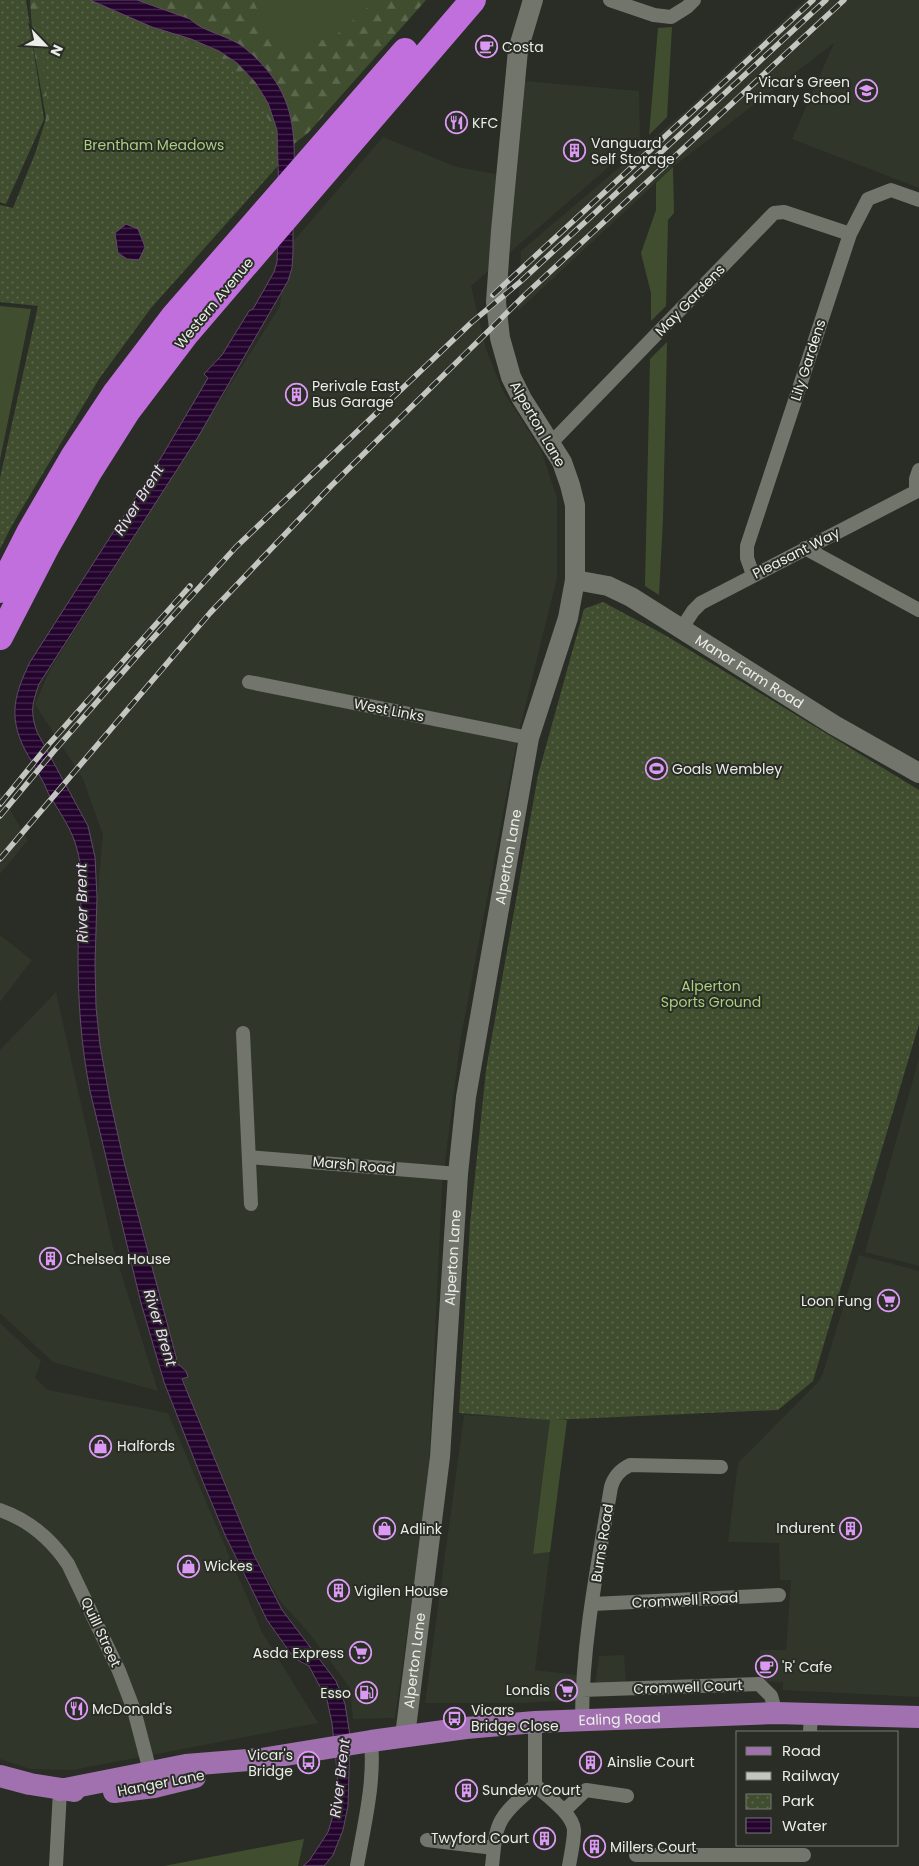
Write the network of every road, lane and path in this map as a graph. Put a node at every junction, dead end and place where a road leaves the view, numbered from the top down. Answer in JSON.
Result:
{"nodes":[{"id":1,"x":450,"y":0,"type":"edge"},
{"id":2,"x":474,"y":0,"type":"edge"},
{"id":3,"x":533,"y":0,"type":"edge"},
{"id":4,"x":610,"y":0,"type":"edge"},
{"id":5,"x":694,"y":0,"type":"edge"},
{"id":6,"x":308,"y":177,"type":"junction"},
{"id":7,"x":919,"y":200,"type":"edge"},
{"id":8,"x":850,"y":234,"type":"junction"},
{"id":9,"x":242,"y":254,"type":"junction"},
{"id":10,"x":551,"y":443,"type":"junction"},
{"id":11,"x":919,"y":470,"type":"edge"},
{"id":12,"x":917,"y":491,"type":"edge"},
{"id":13,"x":805,"y":548,"type":"junction"},
{"id":14,"x":754,"y":575,"type":"junction"},
{"id":15,"x":575,"y":580,"type":"junction"},
{"id":16,"x":0,"y":590,"type":"edge"},
{"id":17,"x":919,"y":610,"type":"edge"},
{"id":18,"x":682,"y":628,"type":"junction"},
{"id":19,"x":0,"y":637,"type":"edge"},
{"id":20,"x":249,"y":682,"type":"dead end"},
{"id":21,"x":529,"y":738,"type":"junction"},
{"id":22,"x":919,"y":773,"type":"edge"},
{"id":23,"x":243,"y":1033,"type":"dead end"},
{"id":24,"x":249,"y":1157,"type":"junction"},
{"id":25,"x":458,"y":1174,"type":"junction"},
{"id":26,"x":251,"y":1204,"type":"dead end"},
{"id":27,"x":721,"y":1467,"type":"dead end"},
{"id":28,"x":0,"y":1510,"type":"edge"},
{"id":29,"x":779,"y":1595,"type":"dead end"},
{"id":30,"x":592,"y":1604,"type":"junction"},
{"id":31,"x":582,"y":1690,"type":"junction"},
{"id":32,"x":776,"y":1713,"type":"junction"},
{"id":33,"x":919,"y":1717,"type":"edge"},
{"id":34,"x":582,"y":1721,"type":"junction"},
{"id":35,"x":535,"y":1722,"type":"junction"},
{"id":36,"x":810,"y":1723,"type":"edge"},
{"id":37,"x":405,"y":1736,"type":"junction"},
{"id":38,"x":363,"y":1742,"type":"junction"},
{"id":39,"x":322,"y":1750,"type":"joint"},
{"id":40,"x":0,"y":1776,"type":"edge"},
{"id":41,"x":152,"y":1779,"type":"junction"},
{"id":42,"x":535,"y":1785,"type":"junction"},
{"id":43,"x":60,"y":1790,"type":"junction"},
{"id":44,"x":627,"y":1796,"type":"dead end"},
{"id":45,"x":564,"y":1811,"type":"junction"},
{"id":46,"x":427,"y":1840,"type":"dead end"},
{"id":47,"x":494,"y":1848,"type":"junction"},
{"id":48,"x":636,"y":1855,"type":"dead end"},
{"id":49,"x":804,"y":1855,"type":"edge"},
{"id":50,"x":56,"y":1866,"type":"edge"},
{"id":51,"x":357,"y":1866,"type":"edge"},
{"id":52,"x":492,"y":1866,"type":"edge"},
{"id":53,"x":569,"y":1866,"type":"edge"}],
"edges":[{"from":1,"to":6,"type":"highway","name":"Western Avenue"},
{"from":2,"to":6,"type":"highway","name":"Western Avenue"},
{"from":3,"to":10,"type":"main road","name":"Alperton Lane"},
{"from":4,"to":5,"type":"street"},
{"from":6,"to":9,"type":"highway","name":"Western Avenue"},
{"from":7,"to":8,"type":"street","name":"Lily Gardens"},
{"from":8,"to":10,"type":"street","name":"May Gardens"},
{"from":8,"to":14,"type":"street","name":"Lily Gardens"},
{"from":9,"to":16,"type":"highway","name":"Western Avenue"},
{"from":9,"to":19,"type":"highway","name":"Western Avenue"},
{"from":10,"to":15,"type":"main road","name":"Alperton Lane"},
{"from":11,"to":12,"type":"street"},
{"from":12,"to":13,"type":"street","name":"Pleasant Way"},
{"from":13,"to":14,"type":"street","name":"Pleasant Way"},
{"from":13,"to":17,"type":"street"},
{"from":14,"to":18,"type":"street","name":"Pleasant Way"},
{"from":15,"to":18,"type":"main road","name":"Manor Farm Road"},
{"from":15,"to":21,"type":"main road","name":"Alperton Lane"},
{"from":18,"to":22,"type":"main road","name":"Manor Farm Road"},
{"from":20,"to":21,"type":"street","name":"West Links"},
{"from":21,"to":25,"type":"main road","name":"Alperton Lane"},
{"from":23,"to":24,"type":"street"},
{"from":24,"to":25,"type":"street","name":"Marsh Road"},
{"from":24,"to":26,"type":"street"},
{"from":25,"to":37,"type":"main road","name":"Alperton Lane"},
{"from":27,"to":30,"type":"street","name":"Burns Road"},
{"from":28,"to":41,"type":"street","name":"Quill Street"},
{"from":29,"to":30,"type":"street","name":"Cromwell Road"},
{"from":30,"to":31,"type":"street","name":"Burns Road"},
{"from":31,"to":32,"type":"street","name":"Cromwell Court"},
{"from":31,"to":34,"type":"street","name":"Burns Road"},
{"from":32,"to":34,"type":"main road","name":"Ealing Road"},
{"from":32,"to":36,"type":"main road","name":"Ealing Road"},
{"from":33,"to":36,"type":"main road","name":"Ealing Road"},
{"from":34,"to":35,"type":"main road","name":"Ealing Road"},
{"from":35,"to":37,"type":"main road","name":"Ealing Road"},
{"from":35,"to":42,"type":"street"},
{"from":37,"to":38,"type":"main road","name":"Ealing Road"},
{"from":38,"to":39,"type":"main road","name":"Ealing Road"},
{"from":38,"to":51,"type":"street"},
{"from":39,"to":41,"type":"main road","name":"Hanger Lane"},
{"from":40,"to":43,"type":"main road","name":"Hanger Lane"},
{"from":41,"to":43,"type":"main road","name":"Hanger Lane"},
{"from":42,"to":45,"type":"street"},
{"from":42,"to":47,"type":"street"},
{"from":43,"to":50,"type":"street"},
{"from":44,"to":45,"type":"street"},
{"from":45,"to":53,"type":"street"},
{"from":46,"to":47,"type":"street"},
{"from":47,"to":52,"type":"street"},
{"from":48,"to":49,"type":"street"}]}
